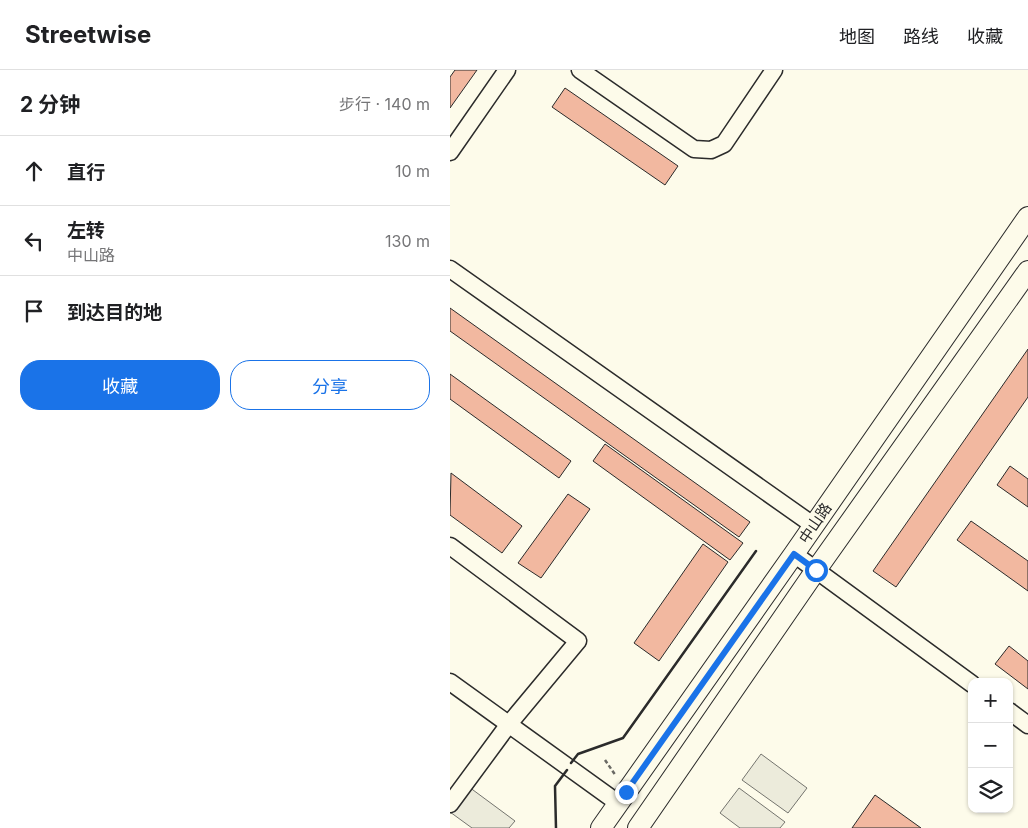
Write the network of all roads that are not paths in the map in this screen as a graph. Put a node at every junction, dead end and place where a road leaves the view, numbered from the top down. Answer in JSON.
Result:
{"nodes":[{"id":1,"x":507,"y":70,"type":"edge"},
{"id":2,"x":580,"y":70,"type":"edge"},
{"id":3,"x":774,"y":70,"type":"edge"},
{"id":4,"x":450,"y":152,"type":"edge"},
{"id":5,"x":1028,"y":217,"type":"edge"},
{"id":6,"x":450,"y":269,"type":"edge"},
{"id":7,"x":1028,"y":270,"type":"edge"},
{"id":8,"x":813,"y":525,"type":"junction"},
{"id":9,"x":450,"y":546,"type":"edge"},
{"id":10,"x":794,"y":554,"type":"junction"},
{"id":11,"x":816,"y":570,"type":"junction"},
{"id":12,"x":968,"y":681,"type":"edge"},
{"id":13,"x":450,"y":682,"type":"edge"},
{"id":14,"x":1013,"y":714,"type":"edge"},
{"id":15,"x":509,"y":724,"type":"junction"},
{"id":16,"x":1028,"y":725,"type":"edge"},
{"id":17,"x":618,"y":803,"type":"junction"},
{"id":18,"x":450,"y":804,"type":"edge"},
{"id":19,"x":601,"y":828,"type":"edge"},
{"id":20,"x":638,"y":828,"type":"edge"}],
"edges":[{"from":1,"to":4,"type":"street"},
{"from":2,"to":3,"type":"street"},
{"from":5,"to":8,"type":"main road","name":"中山路"},
{"from":6,"to":8,"type":"street"},
{"from":7,"to":11,"type":"main road","name":"中山路"},
{"from":8,"to":10,"type":"main road","name":"中山路"},
{"from":9,"to":15,"type":"street"},
{"from":10,"to":11,"type":"street"},
{"from":10,"to":17,"type":"main road","name":"中山路"},
{"from":11,"to":12,"type":"street"},
{"from":11,"to":20,"type":"main road","name":"中山路"},
{"from":13,"to":15,"type":"street"},
{"from":14,"to":16,"type":"street"},
{"from":15,"to":17,"type":"street"},
{"from":15,"to":18,"type":"street"},
{"from":17,"to":19,"type":"main road","name":"中山路"}]}
